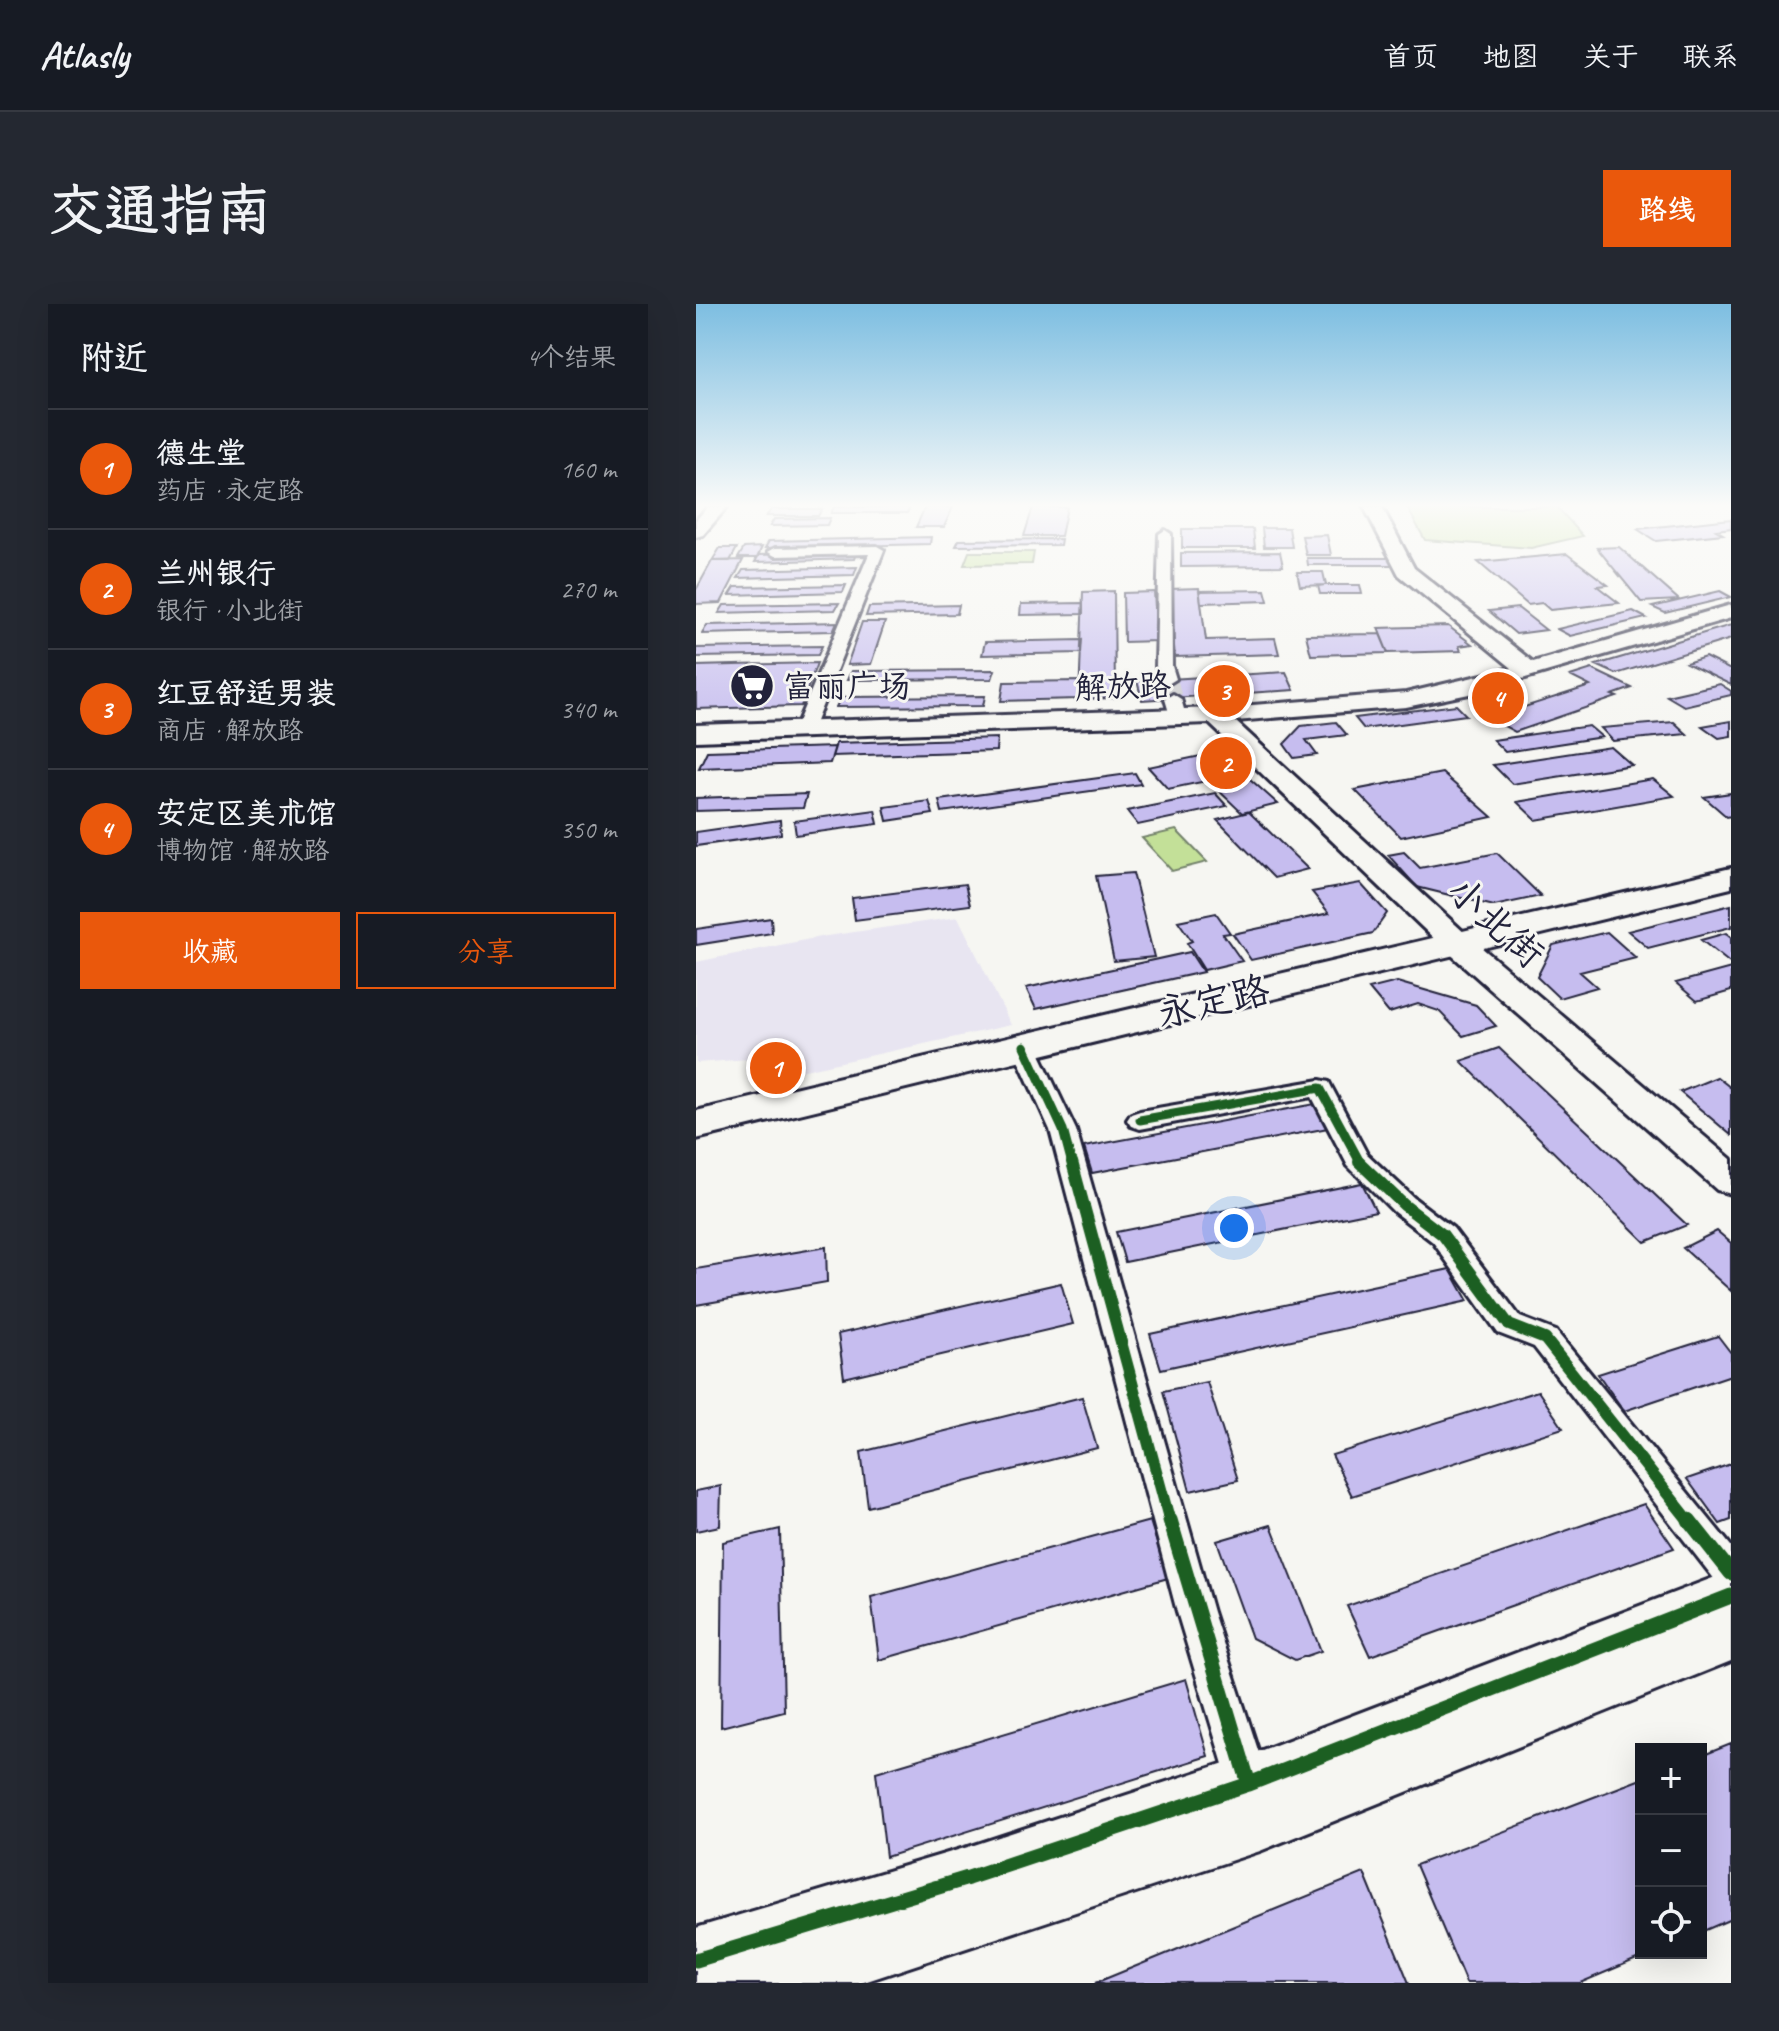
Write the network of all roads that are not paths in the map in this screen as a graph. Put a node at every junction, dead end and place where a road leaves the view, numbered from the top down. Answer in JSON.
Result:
{"nodes":[{"id":1,"x":863,"y":585,"type":"edge"},
{"id":2,"x":1165,"y":585,"type":"edge"},
{"id":3,"x":1424,"y":585,"type":"edge"},
{"id":4,"x":1731,"y":611,"type":"edge"},
{"id":5,"x":1528,"y":669,"type":"junction"},
{"id":6,"x":1168,"y":679,"type":"tunnel mouth"},
{"id":7,"x":1215,"y":715,"type":"junction"},
{"id":8,"x":804,"y":729,"type":"junction"},
{"id":9,"x":696,"y":733,"type":"edge"},
{"id":10,"x":1731,"y":878,"type":"edge"},
{"id":11,"x":1457,"y":943,"type":"junction"},
{"id":12,"x":1024,"y":1046,"type":"junction"},
{"id":13,"x":1140,"y":1120,"type":"dead end"},
{"id":14,"x":696,"y":1125,"type":"edge"},
{"id":15,"x":1731,"y":1180,"type":"edge"},
{"id":16,"x":1731,"y":1573,"type":"edge"},
{"id":17,"x":1731,"y":1596,"type":"edge"},
{"id":18,"x":1731,"y":1635,"type":"edge"},
{"id":19,"x":1249,"y":1784,"type":"junction"},
{"id":20,"x":696,"y":1960,"type":"edge"},
{"id":21,"x":764,"y":1983,"type":"edge"}],
"edges":[{"from":1,"to":8,"type":"street"},
{"from":2,"to":6,"type":"street"},
{"from":3,"to":5,"type":"street"},
{"from":4,"to":5,"type":"street","name":"解放路"},
{"from":5,"to":7,"type":"street","name":"解放路"},
{"from":7,"to":8,"type":"street","name":"解放路"},
{"from":7,"to":11,"type":"street","name":"小北街"},
{"from":8,"to":9,"type":"street","name":"解放路"},
{"from":10,"to":11,"type":"main road","name":"永定路"},
{"from":11,"to":12,"type":"main road","name":"永定路"},
{"from":11,"to":15,"type":"street","name":"小北街"},
{"from":12,"to":14,"type":"main road","name":"永定路"},
{"from":12,"to":19,"type":"street"},
{"from":13,"to":16,"type":"street"},
{"from":17,"to":19,"type":"street"},
{"from":18,"to":21,"type":"street"},
{"from":19,"to":20,"type":"street"}]}
